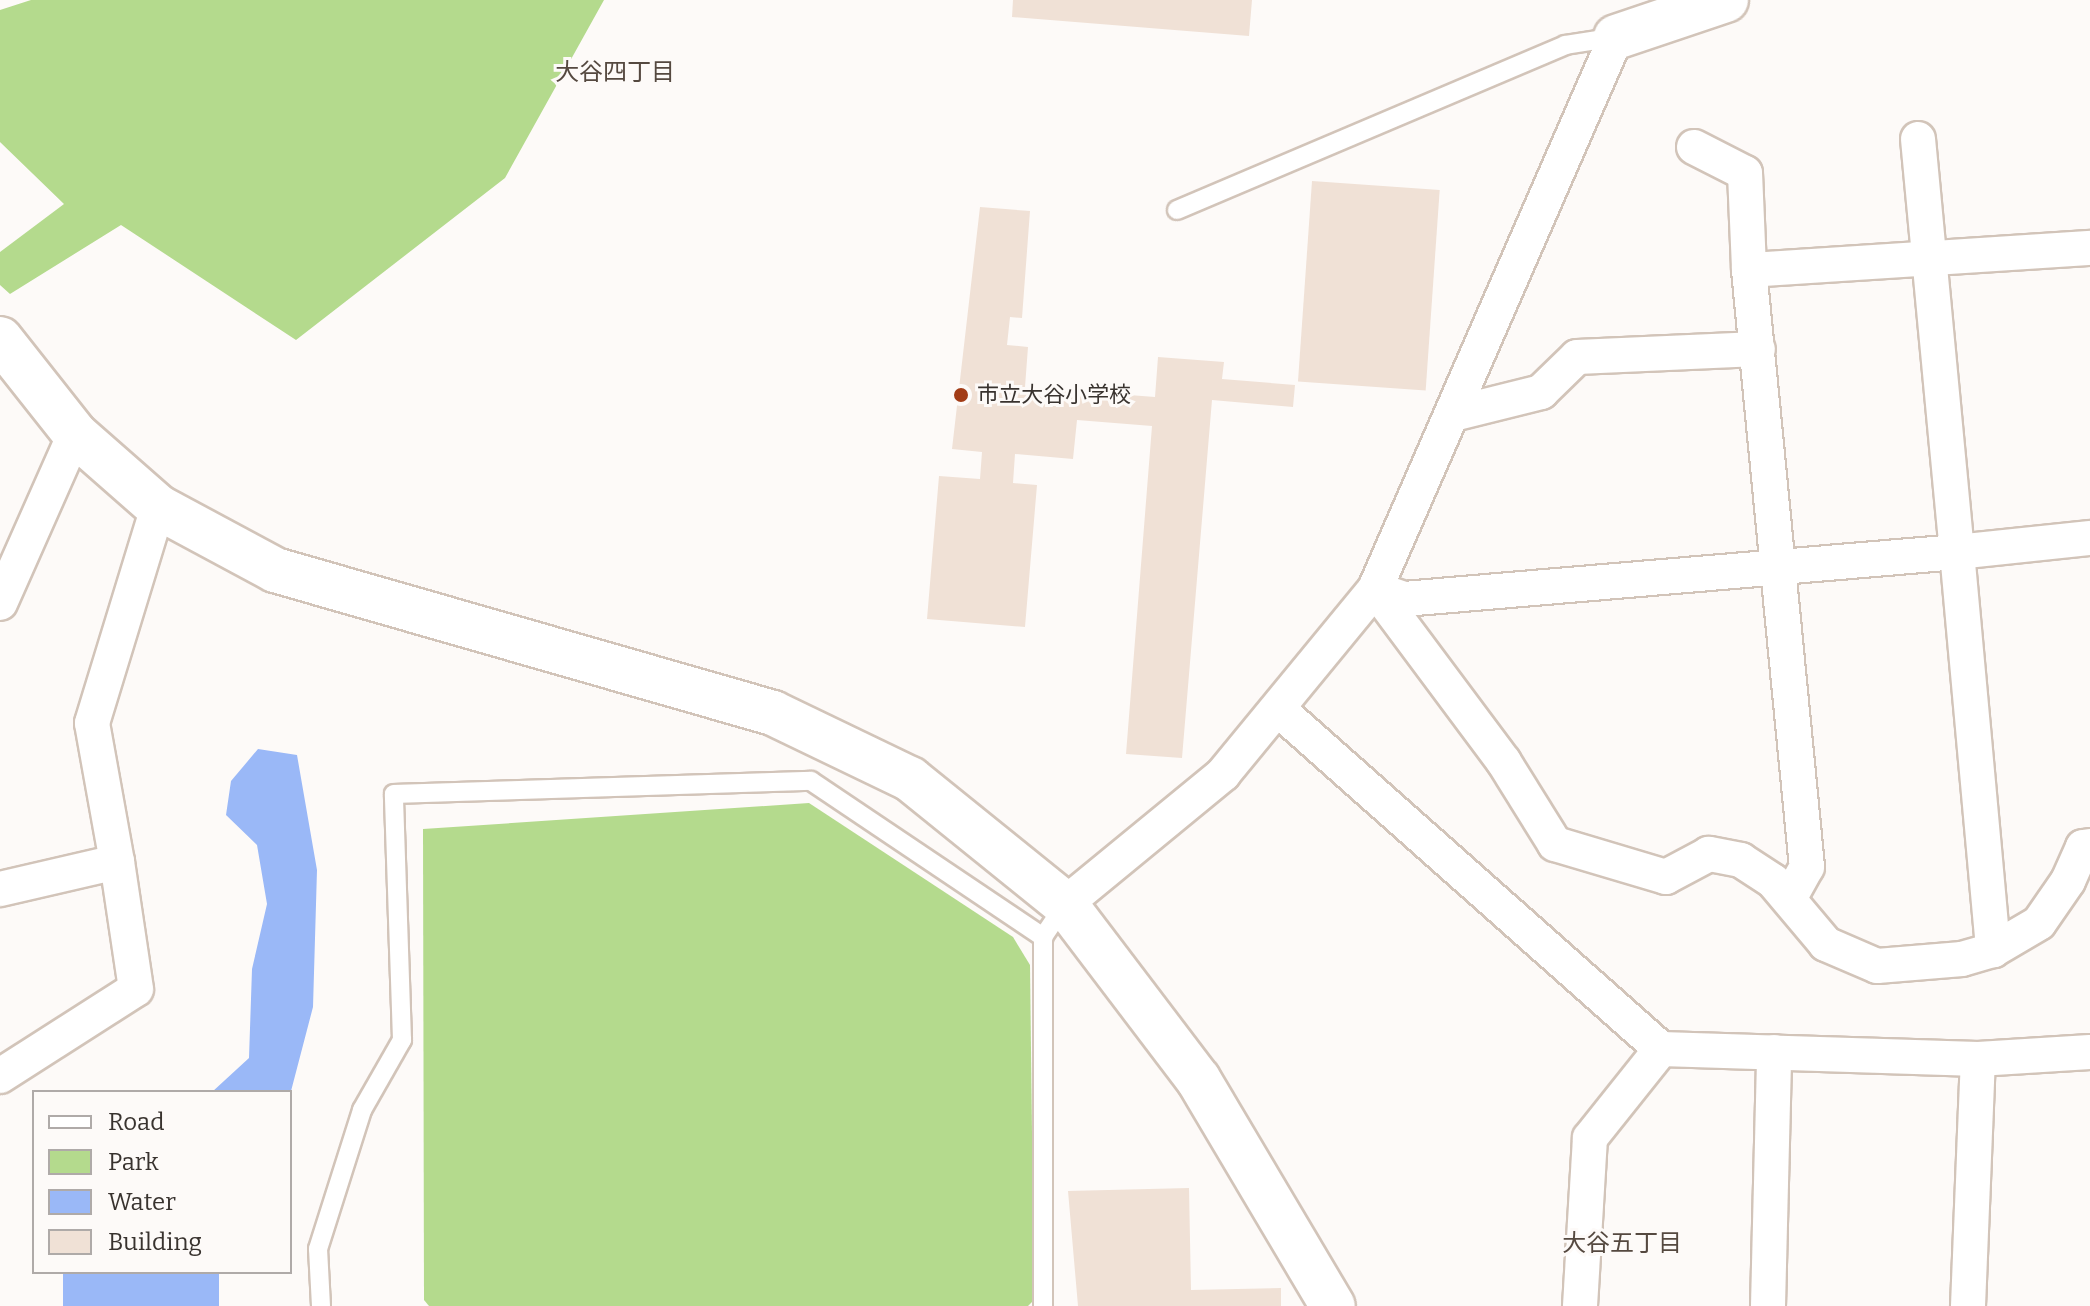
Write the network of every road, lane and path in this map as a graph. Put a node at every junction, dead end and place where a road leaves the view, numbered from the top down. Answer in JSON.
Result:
{"nodes":[{"id":1,"x":1726,"y":0,"type":"edge"},
{"id":2,"x":1616,"y":37,"type":"junction"},
{"id":3,"x":1918,"y":139,"type":"dead end"},
{"id":4,"x":1694,"y":147,"type":"dead end"},
{"id":5,"x":1177,"y":210,"type":"dead end"},
{"id":6,"x":2090,"y":248,"type":"edge"},
{"id":7,"x":1929,"y":256,"type":"junction"},
{"id":8,"x":1749,"y":270,"type":"junction"},
{"id":9,"x":0,"y":339,"type":"edge"},
{"id":10,"x":1758,"y":349,"type":"junction"},
{"id":11,"x":1457,"y":413,"type":"junction"},
{"id":12,"x":75,"y":434,"type":"junction"},
{"id":13,"x":158,"y":507,"type":"junction"},
{"id":14,"x":2090,"y":538,"type":"edge"},
{"id":15,"x":1957,"y":552,"type":"junction"},
{"id":16,"x":1781,"y":566,"type":"junction"},
{"id":17,"x":1375,"y":589,"type":"junction"},
{"id":18,"x":0,"y":603,"type":"edge"},
{"id":19,"x":1279,"y":710,"type":"junction"},
{"id":20,"x":2090,"y":846,"type":"edge"},
{"id":21,"x":117,"y":862,"type":"junction"},
{"id":22,"x":0,"y":889,"type":"edge"},
{"id":23,"x":1789,"y":899,"type":"junction"},
{"id":24,"x":1054,"y":920,"type":"junction"},
{"id":25,"x":1993,"y":950,"type":"junction"},
{"id":26,"x":1661,"y":1049,"type":"junction"},
{"id":27,"x":1774,"y":1052,"type":"junction"},
{"id":28,"x":2090,"y":1052,"type":"edge"},
{"id":29,"x":1978,"y":1059,"type":"junction"},
{"id":30,"x":0,"y":1076,"type":"edge"},
{"id":31,"x":321,"y":1306,"type":"edge"},
{"id":32,"x":1043,"y":1306,"type":"edge"},
{"id":33,"x":1333,"y":1306,"type":"edge"},
{"id":34,"x":1580,"y":1306,"type":"edge"},
{"id":35,"x":1768,"y":1306,"type":"edge"},
{"id":36,"x":1968,"y":1306,"type":"edge"}],
"edges":[{"from":1,"to":2,"type":"street"},
{"from":2,"to":5,"type":"lane"},
{"from":2,"to":11,"type":"street"},
{"from":3,"to":7,"type":"street"},
{"from":4,"to":8,"type":"street"},
{"from":6,"to":7,"type":"street"},
{"from":7,"to":8,"type":"street"},
{"from":7,"to":15,"type":"street"},
{"from":8,"to":10,"type":"street"},
{"from":9,"to":12,"type":"street"},
{"from":10,"to":11,"type":"street"},
{"from":10,"to":16,"type":"street"},
{"from":11,"to":17,"type":"street"},
{"from":12,"to":13,"type":"street"},
{"from":12,"to":18,"type":"street"},
{"from":13,"to":21,"type":"street"},
{"from":13,"to":24,"type":"street"},
{"from":14,"to":15,"type":"street"},
{"from":15,"to":16,"type":"street"},
{"from":15,"to":25,"type":"street"},
{"from":16,"to":17,"type":"street"},
{"from":16,"to":23,"type":"street"},
{"from":17,"to":19,"type":"street"},
{"from":17,"to":23,"type":"street"},
{"from":19,"to":24,"type":"street"},
{"from":19,"to":26,"type":"street"},
{"from":20,"to":25,"type":"street"},
{"from":21,"to":22,"type":"street"},
{"from":21,"to":30,"type":"street"},
{"from":23,"to":25,"type":"street"},
{"from":24,"to":31,"type":"lane"},
{"from":24,"to":32,"type":"lane"},
{"from":24,"to":33,"type":"street"},
{"from":26,"to":27,"type":"street"},
{"from":26,"to":34,"type":"street"},
{"from":27,"to":29,"type":"street"},
{"from":27,"to":35,"type":"street"},
{"from":28,"to":29,"type":"street"},
{"from":29,"to":36,"type":"street"}]}
